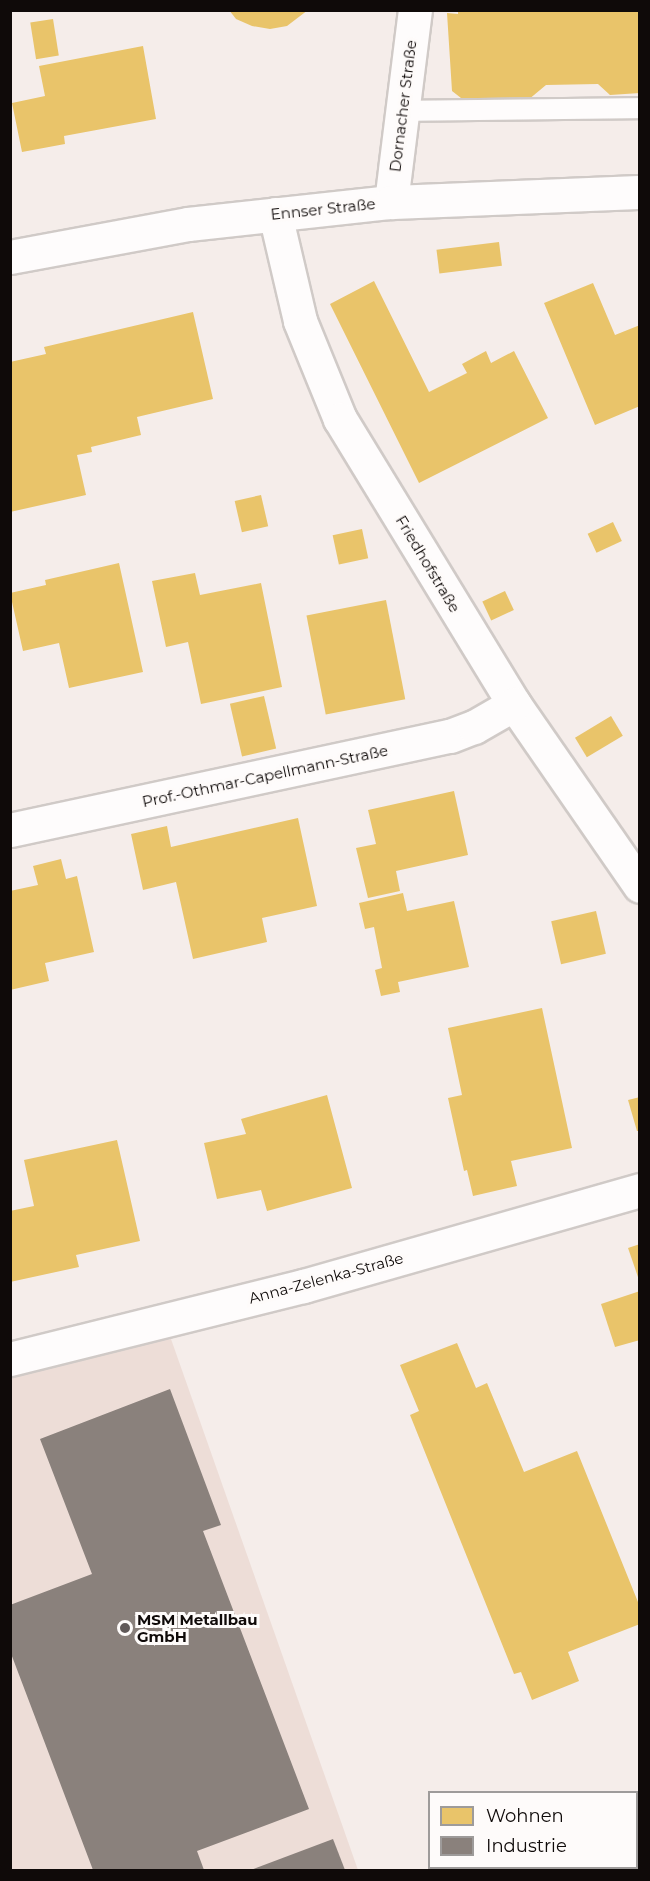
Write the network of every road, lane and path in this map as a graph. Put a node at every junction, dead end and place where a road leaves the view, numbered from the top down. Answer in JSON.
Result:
{"nodes":[{"id":1,"x":415,"y":10,"type":"edge"},
{"id":2,"x":639,"y":108,"type":"edge"},
{"id":3,"x":402,"y":111,"type":"junction"},
{"id":4,"x":639,"y":192,"type":"edge"},
{"id":5,"x":391,"y":202,"type":"junction"},
{"id":6,"x":275,"y":214,"type":"junction"},
{"id":7,"x":10,"y":257,"type":"edge"},
{"id":8,"x":514,"y":704,"type":"junction"},
{"id":9,"x":10,"y":830,"type":"edge"},
{"id":10,"x":639,"y":886,"type":"edge"},
{"id":11,"x":639,"y":1190,"type":"edge"},
{"id":12,"x":10,"y":1359,"type":"edge"}],
"edges":[{"from":1,"to":3,"type":"street","name":"Dornacher Straße"},
{"from":2,"to":3,"type":"lane"},
{"from":3,"to":5,"type":"street","name":"Dornacher Straße"},
{"from":4,"to":5,"type":"street","name":"Ennser Straße"},
{"from":5,"to":6,"type":"street","name":"Ennser Straße"},
{"from":6,"to":7,"type":"street","name":"Ennser Straße"},
{"from":6,"to":8,"type":"street","name":"Friedhofstraße"},
{"from":8,"to":9,"type":"street","name":"Prof.-Othmar-Capellmann-Straße"},
{"from":8,"to":10,"type":"street","name":"Friedhofstraße"},
{"from":11,"to":12,"type":"street","name":"Anna-Zelenka-Straße"}]}
